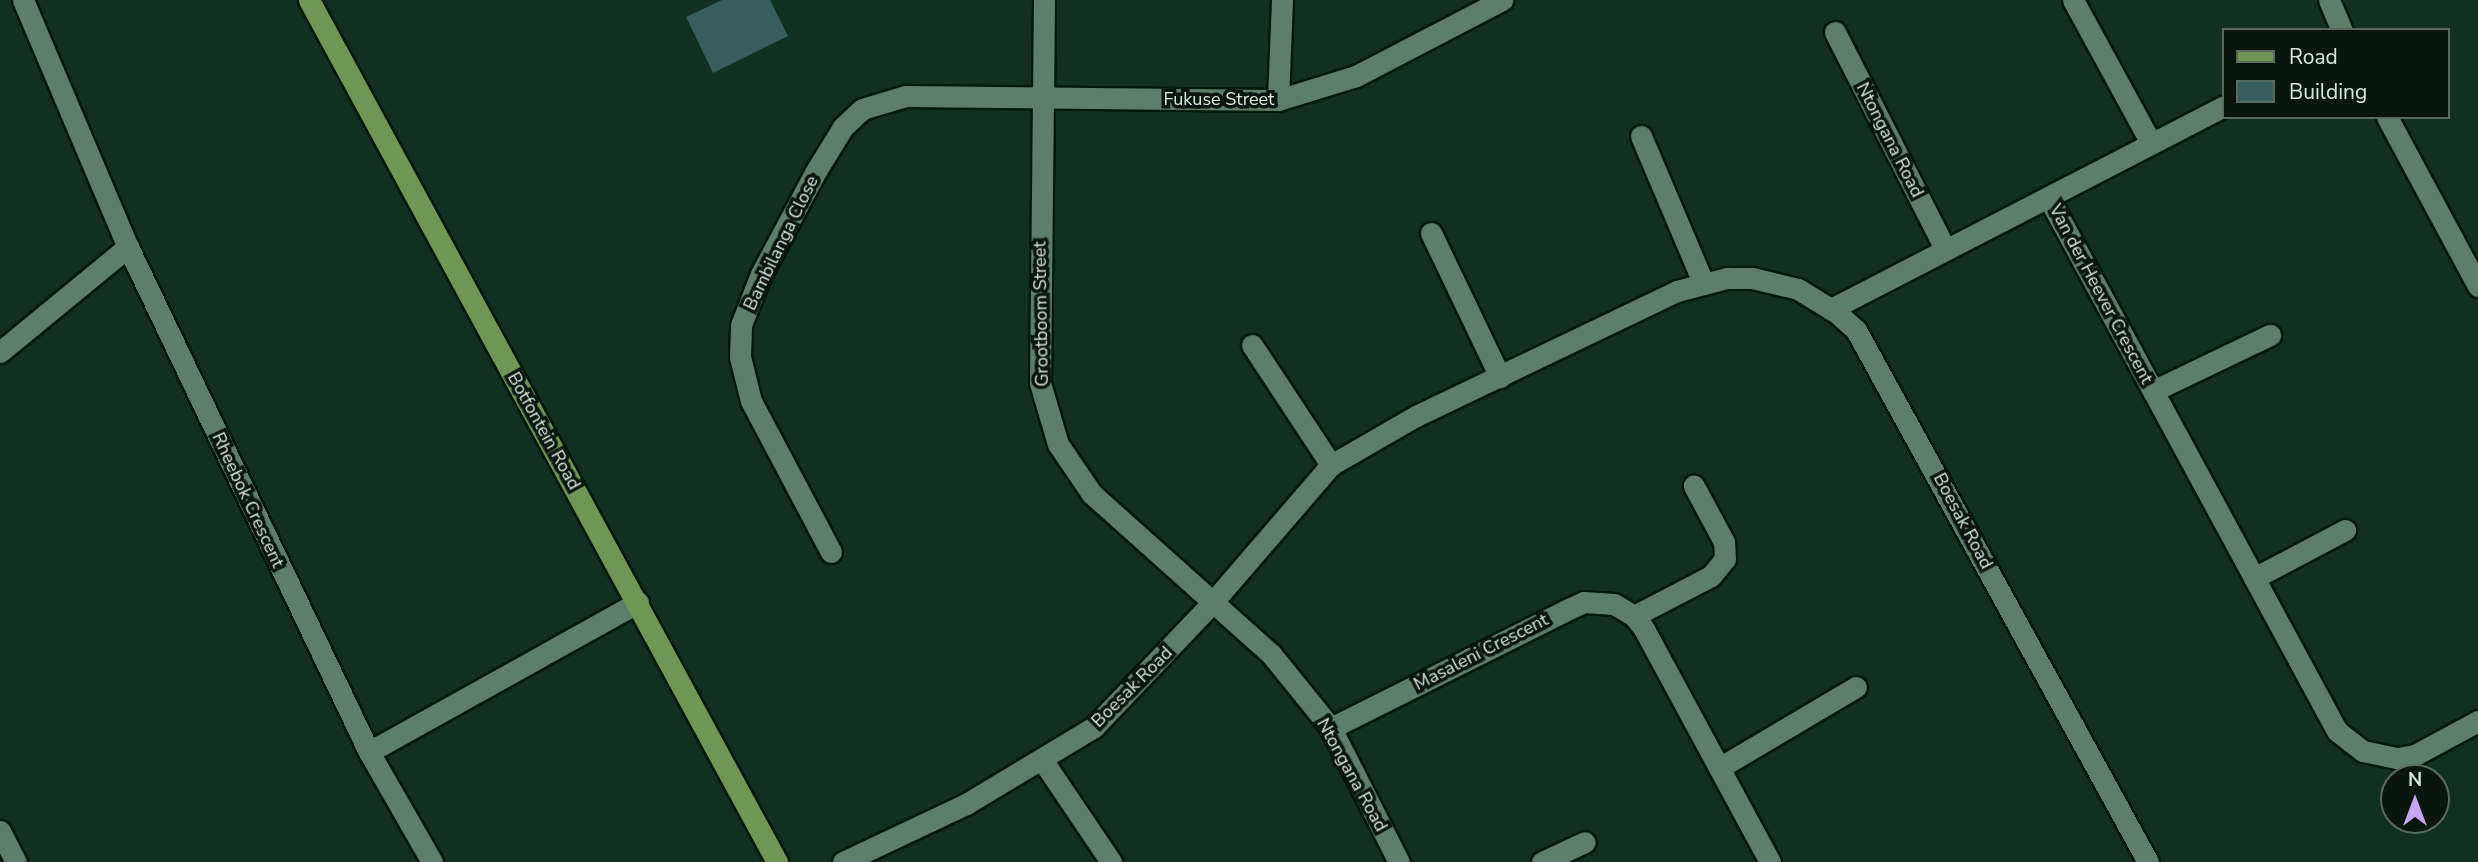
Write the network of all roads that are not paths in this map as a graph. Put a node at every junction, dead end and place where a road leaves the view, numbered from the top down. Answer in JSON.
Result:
{"nodes":[{"id":1,"x":23,"y":0,"type":"edge"},
{"id":2,"x":309,"y":0,"type":"edge"},
{"id":3,"x":1044,"y":0,"type":"edge"},
{"id":4,"x":1282,"y":0,"type":"edge"},
{"id":5,"x":1502,"y":0,"type":"edge"},
{"id":6,"x":2073,"y":0,"type":"edge"},
{"id":7,"x":2329,"y":0,"type":"edge"},
{"id":8,"x":2341,"y":28,"type":"edge"},
{"id":9,"x":1835,"y":32,"type":"dead end"},
{"id":10,"x":1040,"y":96,"type":"junction"},
{"id":11,"x":1278,"y":100,"type":"junction"},
{"id":12,"x":2222,"y":107,"type":"edge"},
{"id":13,"x":2388,"y":119,"type":"edge"},
{"id":14,"x":1641,"y":136,"type":"dead end"},
{"id":15,"x":2151,"y":144,"type":"junction"},
{"id":16,"x":2048,"y":197,"type":"junction"},
{"id":17,"x":1431,"y":233,"type":"dead end"},
{"id":18,"x":128,"y":247,"type":"junction"},
{"id":19,"x":1945,"y":249,"type":"junction"},
{"id":20,"x":1703,"y":282,"type":"junction"},
{"id":21,"x":2478,"y":286,"type":"edge"},
{"id":22,"x":1831,"y":309,"type":"junction"},
{"id":23,"x":2270,"y":335,"type":"dead end"},
{"id":24,"x":1252,"y":345,"type":"dead end"},
{"id":25,"x":0,"y":352,"type":"edge"},
{"id":26,"x":1500,"y":377,"type":"junction"},
{"id":27,"x":2153,"y":391,"type":"junction"},
{"id":28,"x":1331,"y":465,"type":"junction"},
{"id":29,"x":1694,"y":486,"type":"dead end"},
{"id":30,"x":2345,"y":530,"type":"dead end"},
{"id":31,"x":831,"y":552,"type":"dead end"},
{"id":32,"x":2255,"y":578,"type":"junction"},
{"id":33,"x":1213,"y":601,"type":"junction"},
{"id":34,"x":638,"y":602,"type":"junction"},
{"id":35,"x":1634,"y":616,"type":"junction"},
{"id":36,"x":1856,"y":687,"type":"dead end"},
{"id":37,"x":2478,"y":721,"type":"edge"},
{"id":38,"x":1331,"y":728,"type":"junction"},
{"id":39,"x":369,"y":752,"type":"junction"},
{"id":40,"x":1043,"y":761,"type":"junction"},
{"id":41,"x":1719,"y":768,"type":"junction"},
{"id":42,"x":0,"y":831,"type":"edge"},
{"id":43,"x":1586,"y":842,"type":"dead end"},
{"id":44,"x":16,"y":862,"type":"edge"},
{"id":45,"x":432,"y":862,"type":"edge"},
{"id":46,"x":777,"y":862,"type":"edge"},
{"id":47,"x":843,"y":862,"type":"edge"},
{"id":48,"x":1111,"y":862,"type":"edge"},
{"id":49,"x":1399,"y":862,"type":"edge"},
{"id":50,"x":1542,"y":862,"type":"edge"},
{"id":51,"x":1770,"y":862,"type":"edge"},
{"id":52,"x":2148,"y":862,"type":"edge"}],
"edges":[{"from":1,"to":18,"type":"street","name":"Rheebok Crescent"},
{"from":2,"to":34,"type":"main road","name":"Botfontein Road"},
{"from":3,"to":10,"type":"street","name":"Grootboom Street"},
{"from":4,"to":11,"type":"street"},
{"from":5,"to":11,"type":"street","name":"Fukuse Street"},
{"from":6,"to":15,"type":"street"},
{"from":7,"to":8,"type":"street"},
{"from":9,"to":19,"type":"street","name":"Ntongana Road"},
{"from":10,"to":11,"type":"street","name":"Fukuse Street"},
{"from":10,"to":31,"type":"street","name":"Bambilanga Close"},
{"from":10,"to":33,"type":"street","name":"Grootboom Street"},
{"from":12,"to":15,"type":"street"},
{"from":13,"to":21,"type":"street"},
{"from":14,"to":20,"type":"street"},
{"from":15,"to":16,"type":"street"},
{"from":16,"to":19,"type":"street"},
{"from":16,"to":27,"type":"street","name":"Van der Heever Crescent"},
{"from":17,"to":26,"type":"street"},
{"from":18,"to":25,"type":"street"},
{"from":18,"to":39,"type":"street","name":"Rheebok Crescent"},
{"from":19,"to":22,"type":"street"},
{"from":20,"to":22,"type":"street","name":"Boesak Road"},
{"from":20,"to":26,"type":"street","name":"Boesak Road"},
{"from":22,"to":52,"type":"street","name":"Boesak Road"},
{"from":23,"to":27,"type":"street","name":"Van der Heever Crescent"},
{"from":24,"to":28,"type":"street"},
{"from":26,"to":28,"type":"street","name":"Boesak Road"},
{"from":27,"to":32,"type":"street","name":"Van der Heever Crescent"},
{"from":28,"to":33,"type":"street","name":"Boesak Road"},
{"from":29,"to":35,"type":"street"},
{"from":30,"to":32,"type":"street"},
{"from":32,"to":37,"type":"street","name":"Van der Heever Crescent"},
{"from":33,"to":38,"type":"street","name":"Ntongana Road"},
{"from":33,"to":40,"type":"street","name":"Boesak Road"},
{"from":34,"to":39,"type":"street"},
{"from":34,"to":46,"type":"main road","name":"Botfontein Road"},
{"from":35,"to":38,"type":"street","name":"Masaleni Crescent"},
{"from":35,"to":41,"type":"street"},
{"from":36,"to":41,"type":"street"},
{"from":38,"to":49,"type":"street","name":"Ntongana Road"},
{"from":39,"to":45,"type":"street","name":"Rheebok Crescent"},
{"from":40,"to":47,"type":"street","name":"Boesak Road"},
{"from":40,"to":48,"type":"street"},
{"from":41,"to":51,"type":"street"},
{"from":42,"to":44,"type":"street"},
{"from":43,"to":50,"type":"street"}]}
